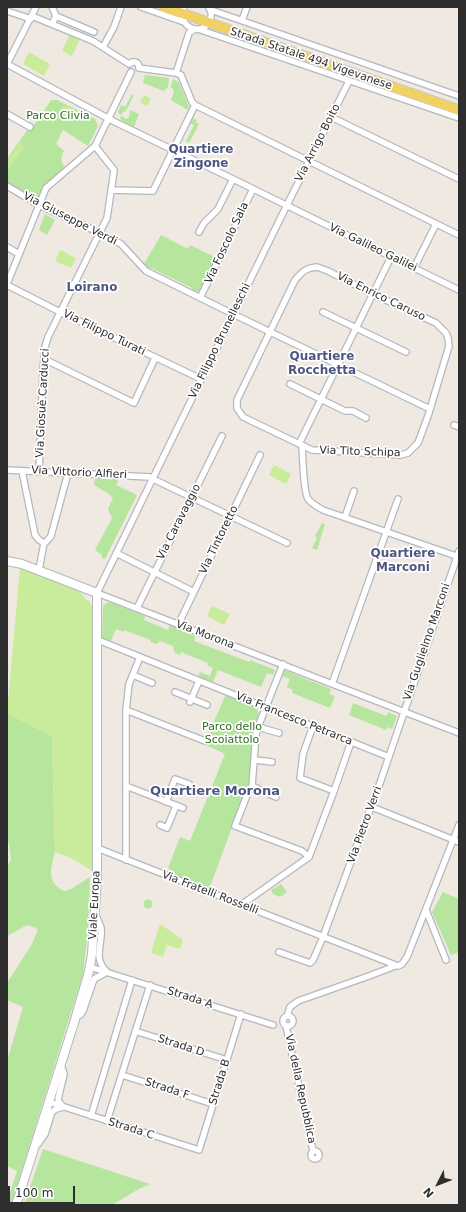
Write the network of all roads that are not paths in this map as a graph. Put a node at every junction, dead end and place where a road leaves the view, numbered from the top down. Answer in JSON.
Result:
{"nodes":[{"id":1,"x":36,"y":7,"type":"edge"},
{"id":2,"x":52,"y":7,"type":"edge"},
{"id":3,"x":121,"y":7,"type":"edge"},
{"id":4,"x":141,"y":7,"type":"edge"},
{"id":5,"x":164,"y":7,"type":"edge"},
{"id":6,"x":247,"y":7,"type":"edge"},
{"id":7,"x":7,"y":11,"type":"edge"},
{"id":8,"x":184,"y":14,"type":"edge"},
{"id":9,"x":210,"y":14,"type":"edge"},
{"id":10,"x":56,"y":16,"type":"junction"},
{"id":11,"x":31,"y":17,"type":"junction"},
{"id":12,"x":242,"y":20,"type":"junction"},
{"id":13,"x":52,"y":24,"type":"junction"},
{"id":14,"x":194,"y":30,"type":"junction"},
{"id":15,"x":94,"y":32,"type":"dead end"},
{"id":16,"x":103,"y":47,"type":"junction"},
{"id":17,"x":7,"y":64,"type":"edge"},
{"id":18,"x":129,"y":64,"type":"junction"},
{"id":19,"x":139,"y":68,"type":"junction"},
{"id":20,"x":131,"y":72,"type":"junction"},
{"id":21,"x":176,"y":73,"type":"junction"},
{"id":22,"x":349,"y":80,"type":"junction"},
{"id":23,"x":459,"y":96,"type":"edge"},
{"id":24,"x":195,"y":105,"type":"junction"},
{"id":25,"x":459,"y":105,"type":"edge"},
{"id":26,"x":459,"y":110,"type":"edge"},
{"id":27,"x":7,"y":114,"type":"edge"},
{"id":28,"x":331,"y":117,"type":"junction"},
{"id":29,"x":459,"y":118,"type":"edge"},
{"id":30,"x":108,"y":119,"type":"junction"},
{"id":31,"x":30,"y":127,"type":"dead end"},
{"id":32,"x":95,"y":146,"type":"junction"},
{"id":33,"x":173,"y":150,"type":"junction"},
{"id":34,"x":309,"y":161,"type":"junction"},
{"id":35,"x":233,"y":179,"type":"junction"},
{"id":36,"x":459,"y":179,"type":"edge"},
{"id":37,"x":7,"y":186,"type":"edge"},
{"id":38,"x":253,"y":189,"type":"junction"},
{"id":39,"x":111,"y":190,"type":"junction"},
{"id":40,"x":39,"y":205,"type":"junction"},
{"id":41,"x":286,"y":205,"type":"junction"},
{"id":42,"x":436,"y":224,"type":"junction"},
{"id":43,"x":199,"y":232,"type":"dead end"},
{"id":44,"x":100,"y":233,"type":"junction"},
{"id":45,"x":459,"y":235,"type":"edge"},
{"id":46,"x":7,"y":247,"type":"edge"},
{"id":47,"x":19,"y":254,"type":"junction"},
{"id":48,"x":391,"y":257,"type":"junction"},
{"id":49,"x":414,"y":268,"type":"junction"},
{"id":50,"x":7,"y":285,"type":"edge"},
{"id":51,"x":459,"y":290,"type":"edge"},
{"id":52,"x":373,"y":294,"type":"junction"},
{"id":53,"x":200,"y":298,"type":"junction"},
{"id":54,"x":60,"y":312,"type":"junction"},
{"id":55,"x":323,"y":312,"type":"dead end"},
{"id":56,"x":233,"y":314,"type":"junction"},
{"id":57,"x":356,"y":328,"type":"junction"},
{"id":58,"x":270,"y":332,"type":"junction"},
{"id":59,"x":406,"y":352,"type":"dead end"},
{"id":60,"x":155,"y":358,"type":"junction"},
{"id":61,"x":44,"y":359,"type":"junction"},
{"id":62,"x":338,"y":365,"type":"junction"},
{"id":63,"x":199,"y":378,"type":"junction"},
{"id":64,"x":290,"y":384,"type":"dead end"},
{"id":65,"x":321,"y":400,"type":"junction"},
{"id":66,"x":430,"y":409,"type":"junction"},
{"id":67,"x":366,"y":418,"type":"dead end"},
{"id":68,"x":222,"y":436,"type":"dead end"},
{"id":69,"x":301,"y":445,"type":"junction"},
{"id":70,"x":260,"y":455,"type":"dead end"},
{"id":71,"x":7,"y":470,"type":"edge"},
{"id":72,"x":22,"y":471,"type":"junction"},
{"id":73,"x":39,"y":472,"type":"junction"},
{"id":74,"x":68,"y":473,"type":"junction"},
{"id":75,"x":152,"y":478,"type":"junction"},
{"id":76,"x":354,"y":491,"type":"dead end"},
{"id":77,"x":192,"y":497,"type":"junction"},
{"id":78,"x":398,"y":499,"type":"dead end"},
{"id":79,"x":231,"y":516,"type":"junction"},
{"id":80,"x":344,"y":517,"type":"junction"},
{"id":81,"x":386,"y":532,"type":"junction"},
{"id":82,"x":44,"y":543,"type":"junction"},
{"id":83,"x":287,"y":543,"type":"dead end"},
{"id":84,"x":116,"y":553,"type":"junction"},
{"id":85,"x":458,"y":555,"type":"edge"},
{"id":86,"x":7,"y":561,"type":"edge"},
{"id":87,"x":39,"y":570,"type":"junction"},
{"id":88,"x":154,"y":571,"type":"junction"},
{"id":89,"x":194,"y":592,"type":"junction"},
{"id":90,"x":97,"y":593,"type":"junction"},
{"id":91,"x":136,"y":608,"type":"junction"},
{"id":92,"x":178,"y":625,"type":"junction"},
{"id":93,"x":98,"y":640,"type":"junction"},
{"id":94,"x":140,"y":658,"type":"junction"},
{"id":95,"x":283,"y":664,"type":"junction"},
{"id":96,"x":133,"y":675,"type":"junction"},
{"id":97,"x":199,"y":681,"type":"junction"},
{"id":98,"x":152,"y":683,"type":"dead end"},
{"id":99,"x":332,"y":684,"type":"junction"},
{"id":100,"x":175,"y":692,"type":"dead end"},
{"id":101,"x":191,"y":700,"type":"junction"},
{"id":102,"x":208,"y":705,"type":"dead end"},
{"id":103,"x":265,"y":707,"type":"junction"},
{"id":104,"x":126,"y":710,"type":"junction"},
{"id":105,"x":404,"y":711,"type":"junction"},
{"id":106,"x":313,"y":726,"type":"junction"},
{"id":107,"x":258,"y":727,"type":"junction"},
{"id":108,"x":279,"y":733,"type":"dead end"},
{"id":109,"x":459,"y":733,"type":"edge"},
{"id":110,"x":205,"y":741,"type":"dead end"},
{"id":111,"x":351,"y":742,"type":"junction"},
{"id":112,"x":389,"y":757,"type":"junction"},
{"id":113,"x":255,"y":760,"type":"junction"},
{"id":114,"x":272,"y":762,"type":"dead end"},
{"id":115,"x":189,"y":784,"type":"dead end"},
{"id":116,"x":126,"y":786,"type":"junction"},
{"id":117,"x":252,"y":786,"type":"junction"},
{"id":118,"x":334,"y":792,"type":"junction"},
{"id":119,"x":276,"y":797,"type":"dead end"},
{"id":120,"x":166,"y":802,"type":"junction"},
{"id":121,"x":176,"y":806,"type":"junction"},
{"id":122,"x":372,"y":807,"type":"junction"},
{"id":123,"x":183,"y":808,"type":"dead end"},
{"id":124,"x":160,"y":825,"type":"dead end"},
{"id":125,"x":459,"y":825,"type":"edge"},
{"id":126,"x":453,"y":840,"type":"junction"},
{"id":127,"x":459,"y":842,"type":"edge"},
{"id":128,"x":97,"y":848,"type":"junction"},
{"id":129,"x":309,"y":857,"type":"junction"},
{"id":130,"x":126,"y":860,"type":"junction"},
{"id":131,"x":241,"y":905,"type":"junction"},
{"id":132,"x":426,"y":910,"type":"junction"},
{"id":133,"x":95,"y":914,"type":"junction"},
{"id":134,"x":323,"y":937,"type":"junction"},
{"id":135,"x":279,"y":952,"type":"dead end"},
{"id":136,"x":446,"y":960,"type":"dead end"},
{"id":137,"x":393,"y":965,"type":"junction"},
{"id":138,"x":90,"y":969,"type":"junction"},
{"id":139,"x":107,"y":972,"type":"junction"},
{"id":140,"x":132,"y":980,"type":"junction"},
{"id":141,"x":150,"y":985,"type":"junction"},
{"id":142,"x":241,"y":1014,"type":"junction"},
{"id":143,"x":76,"y":1017,"type":"junction"},
{"id":144,"x":273,"y":1025,"type":"dead end"},
{"id":145,"x":135,"y":1031,"type":"junction"},
{"id":146,"x":227,"y":1060,"type":"junction"},
{"id":147,"x":61,"y":1065,"type":"junction"},
{"id":148,"x":122,"y":1075,"type":"junction"},
{"id":149,"x":49,"y":1104,"type":"junction"},
{"id":150,"x":213,"y":1104,"type":"junction"},
{"id":151,"x":63,"y":1107,"type":"junction"},
{"id":152,"x":91,"y":1116,"type":"junction"},
{"id":153,"x":107,"y":1121,"type":"junction"},
{"id":154,"x":34,"y":1149,"type":"junction"},
{"id":155,"x":199,"y":1150,"type":"joint"},
{"id":156,"x":313,"y":1151,"type":"dead end"},
{"id":157,"x":16,"y":1205,"type":"edge"}],
"edges":[{"from":1,"to":11,"type":"street"},
{"from":2,"to":10,"type":"street"},
{"from":3,"to":16,"type":"street"},
{"from":4,"to":8,"type":"street"},
{"from":5,"to":8,"type":"main road","name":"Strada Statale 494 Vigevanese"},
{"from":6,"to":12,"type":"street"},
{"from":7,"to":11,"type":"street"},
{"from":8,"to":9,"type":"main road","name":"Strada Statale 494 Vigevanese"},
{"from":8,"to":14,"type":"street"},
{"from":9,"to":12,"type":"street"},
{"from":9,"to":14,"type":"street"},
{"from":9,"to":25,"type":"main road","name":"Strada Statale 494 Vigevanese"},
{"from":9,"to":26,"type":"main road","name":"Strada Statale 494 Vigevanese"},
{"from":10,"to":13,"type":"street"},
{"from":10,"to":15,"type":"street"},
{"from":11,"to":13,"type":"street"},
{"from":11,"to":17,"type":"street"},
{"from":12,"to":23,"type":"street"},
{"from":13,"to":16,"type":"street"},
{"from":14,"to":21,"type":"street"},
{"from":14,"to":22,"type":"street"},
{"from":16,"to":18,"type":"street"},
{"from":17,"to":30,"type":"street","name":"Via Galileo Galilei"},
{"from":18,"to":19,"type":"street"},
{"from":18,"to":20,"type":"street"},
{"from":19,"to":20,"type":"street"},
{"from":19,"to":21,"type":"street"},
{"from":20,"to":30,"type":"street"},
{"from":21,"to":24,"type":"street"},
{"from":22,"to":28,"type":"street","name":"Via Arrigo Boito"},
{"from":22,"to":29,"type":"street"},
{"from":24,"to":33,"type":"street"},
{"from":24,"to":34,"type":"street"},
{"from":27,"to":31,"type":"street"},
{"from":28,"to":34,"type":"street","name":"Via Arrigo Boito"},
{"from":28,"to":36,"type":"street"},
{"from":30,"to":32,"type":"street"},
{"from":30,"to":33,"type":"street","name":"Via Galileo Galilei"},
{"from":32,"to":39,"type":"street","name":"Via Giosuè Carducci"},
{"from":32,"to":40,"type":"street"},
{"from":33,"to":35,"type":"street","name":"Via Galileo Galilei"},
{"from":33,"to":39,"type":"street"},
{"from":34,"to":41,"type":"street","name":"Via Arrigo Boito"},
{"from":34,"to":42,"type":"street"},
{"from":35,"to":38,"type":"street","name":"Via Galileo Galilei"},
{"from":35,"to":43,"type":"street"},
{"from":37,"to":40,"type":"street","name":"Via Giuseppe Verdi"},
{"from":38,"to":41,"type":"street","name":"Via Galileo Galilei"},
{"from":38,"to":53,"type":"street","name":"Via Foscolo Sala"},
{"from":39,"to":44,"type":"street","name":"Via Giosuè Carducci"},
{"from":40,"to":44,"type":"street","name":"Via Giuseppe Verdi"},
{"from":40,"to":47,"type":"street"},
{"from":41,"to":48,"type":"street","name":"Via Galileo Galilei"},
{"from":41,"to":56,"type":"street","name":"Via Filippo Brunelleschi"},
{"from":42,"to":45,"type":"street"},
{"from":42,"to":49,"type":"street"},
{"from":44,"to":53,"type":"street","name":"Via Giuseppe Verdi"},
{"from":44,"to":54,"type":"street","name":"Via Giosuè Carducci"},
{"from":46,"to":47,"type":"street"},
{"from":47,"to":50,"type":"street"},
{"from":48,"to":49,"type":"street","name":"Via Galileo Galilei"},
{"from":48,"to":52,"type":"street"},
{"from":49,"to":51,"type":"street","name":"Via Galileo Galilei"},
{"from":50,"to":54,"type":"street","name":"Via Filippo Turati"},
{"from":52,"to":57,"type":"street"},
{"from":52,"to":58,"type":"street","name":"Via Enrico Caruso"},
{"from":52,"to":66,"type":"street","name":"Via Enrico Caruso"},
{"from":53,"to":56,"type":"street","name":"Via Giuseppe Verdi"},
{"from":54,"to":60,"type":"street","name":"Via Filippo Turati"},
{"from":54,"to":61,"type":"street","name":"Via Giosuè Carducci"},
{"from":55,"to":57,"type":"street"},
{"from":56,"to":58,"type":"street","name":"Via Giuseppe Verdi"},
{"from":56,"to":63,"type":"street","name":"Via Filippo Brunelleschi"},
{"from":57,"to":59,"type":"street"},
{"from":57,"to":62,"type":"street"},
{"from":58,"to":62,"type":"street","name":"Via Giuseppe Verdi"},
{"from":58,"to":69,"type":"street","name":"Via Tito Schipa"},
{"from":60,"to":61,"type":"street"},
{"from":60,"to":63,"type":"street","name":"Via Filippo Turati"},
{"from":61,"to":73,"type":"street","name":"Via Giosuè Carducci"},
{"from":62,"to":65,"type":"street"},
{"from":62,"to":66,"type":"street","name":"Via Giuseppe Verdi"},
{"from":63,"to":75,"type":"street","name":"Via Filippo Brunelleschi"},
{"from":64,"to":65,"type":"street"},
{"from":65,"to":67,"type":"street"},
{"from":65,"to":69,"type":"street"},
{"from":66,"to":69,"type":"street","name":"Via Tito Schipa"},
{"from":68,"to":77,"type":"street","name":"Via Caravaggio"},
{"from":69,"to":80,"type":"street"},
{"from":70,"to":79,"type":"street","name":"Via Tintoretto"},
{"from":71,"to":72,"type":"street","name":"Via Vittorio Alfieri"},
{"from":72,"to":73,"type":"street","name":"Via Vittorio Alfieri"},
{"from":72,"to":82,"type":"street"},
{"from":73,"to":74,"type":"street","name":"Via Vittorio Alfieri"},
{"from":74,"to":75,"type":"street","name":"Via Vittorio Alfieri"},
{"from":74,"to":82,"type":"street"},
{"from":75,"to":77,"type":"street"},
{"from":75,"to":84,"type":"street","name":"Via Filippo Brunelleschi"},
{"from":76,"to":80,"type":"street"},
{"from":77,"to":79,"type":"street"},
{"from":77,"to":88,"type":"street","name":"Via Caravaggio"},
{"from":78,"to":81,"type":"street"},
{"from":79,"to":83,"type":"street"},
{"from":79,"to":89,"type":"street","name":"Via Tintoretto"},
{"from":80,"to":81,"type":"street"},
{"from":81,"to":85,"type":"street"},
{"from":81,"to":99,"type":"street"},
{"from":82,"to":87,"type":"street"},
{"from":84,"to":88,"type":"street"},
{"from":84,"to":90,"type":"street","name":"Via Filippo Brunelleschi"},
{"from":85,"to":105,"type":"street","name":"Via Guglielmo Marconi"},
{"from":86,"to":87,"type":"main road","name":"Via Morona"},
{"from":87,"to":90,"type":"main road","name":"Via Morona"},
{"from":88,"to":89,"type":"street"},
{"from":88,"to":91,"type":"street","name":"Via Caravaggio"},
{"from":89,"to":92,"type":"street","name":"Via Tintoretto"},
{"from":90,"to":91,"type":"street","name":"Via Morona"},
{"from":90,"to":93,"type":"main road","name":"Viale Europa"},
{"from":91,"to":92,"type":"street","name":"Via Morona"},
{"from":92,"to":95,"type":"street","name":"Via Morona"},
{"from":93,"to":94,"type":"street","name":"Via Francesco Petrarca"},
{"from":93,"to":128,"type":"main road","name":"Viale Europa"},
{"from":94,"to":96,"type":"street"},
{"from":94,"to":97,"type":"street","name":"Via Francesco Petrarca"},
{"from":95,"to":99,"type":"street","name":"Via Morona"},
{"from":95,"to":103,"type":"street"},
{"from":96,"to":98,"type":"street"},
{"from":96,"to":104,"type":"street"},
{"from":97,"to":101,"type":"street"},
{"from":97,"to":103,"type":"street","name":"Via Francesco Petrarca"},
{"from":99,"to":105,"type":"street","name":"Via Morona"},
{"from":100,"to":101,"type":"street"},
{"from":101,"to":102,"type":"street"},
{"from":103,"to":106,"type":"street","name":"Via Francesco Petrarca"},
{"from":103,"to":107,"type":"street"},
{"from":104,"to":110,"type":"street"},
{"from":104,"to":116,"type":"street"},
{"from":105,"to":109,"type":"street","name":"Via Morona"},
{"from":105,"to":112,"type":"street","name":"Via Pietro Verri"},
{"from":106,"to":111,"type":"street","name":"Via Francesco Petrarca"},
{"from":106,"to":118,"type":"street"},
{"from":107,"to":108,"type":"street"},
{"from":107,"to":113,"type":"street"},
{"from":111,"to":112,"type":"street","name":"Via Francesco Petrarca"},
{"from":111,"to":118,"type":"street"},
{"from":112,"to":122,"type":"street","name":"Via Pietro Verri"},
{"from":113,"to":114,"type":"street"},
{"from":113,"to":117,"type":"street"},
{"from":115,"to":120,"type":"street"},
{"from":116,"to":120,"type":"street"},
{"from":116,"to":130,"type":"street"},
{"from":117,"to":119,"type":"street"},
{"from":117,"to":129,"type":"street"},
{"from":118,"to":129,"type":"street"},
{"from":120,"to":121,"type":"street"},
{"from":121,"to":123,"type":"street"},
{"from":121,"to":124,"type":"street"},
{"from":122,"to":126,"type":"street"},
{"from":122,"to":134,"type":"street","name":"Via Pietro Verri"},
{"from":125,"to":126,"type":"street"},
{"from":126,"to":127,"type":"street"},
{"from":126,"to":132,"type":"street"},
{"from":128,"to":130,"type":"street","name":"Via Fratelli Rosselli"},
{"from":128,"to":133,"type":"main road","name":"Viale Europa"},
{"from":129,"to":131,"type":"street"},
{"from":130,"to":131,"type":"street","name":"Via Fratelli Rosselli"},
{"from":131,"to":134,"type":"street","name":"Via Fratelli Rosselli"},
{"from":132,"to":136,"type":"street"},
{"from":132,"to":137,"type":"street"},
{"from":133,"to":138,"type":"main road","name":"Viale Europa"},
{"from":133,"to":139,"type":"street"},
{"from":134,"to":135,"type":"street"},
{"from":134,"to":137,"type":"street","name":"Via Fratelli Rosselli"},
{"from":137,"to":156,"type":"street","name":"Via della Repubblica"},
{"from":138,"to":139,"type":"street","name":"Strada A"},
{"from":138,"to":143,"type":"main road","name":"Viale Europa"},
{"from":139,"to":140,"type":"street","name":"Strada A"},
{"from":139,"to":143,"type":"street"},
{"from":140,"to":141,"type":"street","name":"Strada A"},
{"from":140,"to":152,"type":"street"},
{"from":141,"to":142,"type":"street","name":"Strada A"},
{"from":141,"to":145,"type":"street"},
{"from":142,"to":144,"type":"street","name":"Strada A"},
{"from":142,"to":146,"type":"street","name":"Strada B"},
{"from":143,"to":147,"type":"main road","name":"Viale Europa"},
{"from":145,"to":146,"type":"street","name":"Strada D"},
{"from":145,"to":148,"type":"street"},
{"from":146,"to":150,"type":"street","name":"Strada B"},
{"from":147,"to":149,"type":"main road","name":"Viale Europa"},
{"from":147,"to":151,"type":"street"},
{"from":148,"to":150,"type":"street","name":"Strada F"},
{"from":148,"to":153,"type":"street"},
{"from":149,"to":151,"type":"street","name":"Strada C"},
{"from":149,"to":154,"type":"main road","name":"Viale Europa"},
{"from":150,"to":155,"type":"street","name":"Strada B"},
{"from":151,"to":152,"type":"street","name":"Strada C"},
{"from":151,"to":154,"type":"street"},
{"from":152,"to":153,"type":"street","name":"Strada C"},
{"from":153,"to":155,"type":"street","name":"Strada C"},
{"from":154,"to":157,"type":"main road","name":"Viale Europa"}]}
